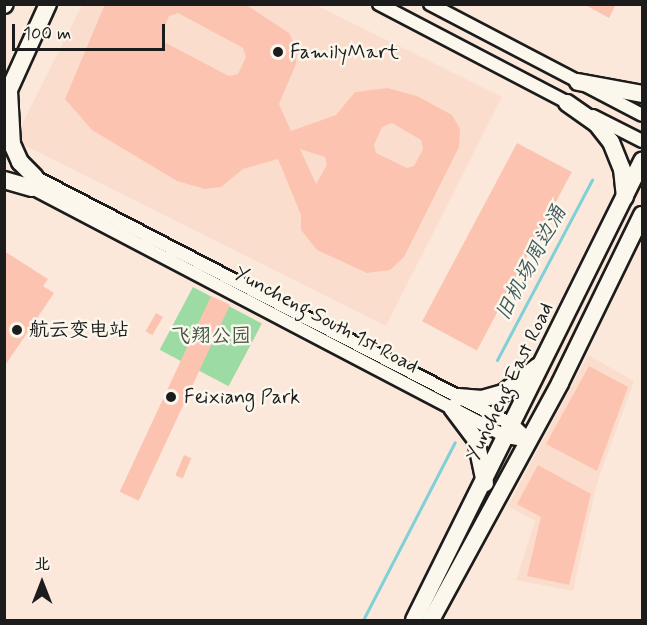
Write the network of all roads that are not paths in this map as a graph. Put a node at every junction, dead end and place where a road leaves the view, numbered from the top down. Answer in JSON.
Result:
{"nodes":[{"id":1,"x":48,"y":4,"type":"edge"},
{"id":2,"x":379,"y":4,"type":"edge"},
{"id":3,"x":430,"y":4,"type":"edge"},
{"id":4,"x":552,"y":68,"type":"junction"},
{"id":5,"x":578,"y":82,"type":"junction"},
{"id":6,"x":540,"y":89,"type":"junction"},
{"id":7,"x":642,"y":94,"type":"edge"},
{"id":8,"x":7,"y":96,"type":"edge"},
{"id":9,"x":567,"y":103,"type":"junction"},
{"id":10,"x":642,"y":115,"type":"edge"},
{"id":11,"x":642,"y":141,"type":"edge"},
{"id":12,"x":642,"y":161,"type":"edge"},
{"id":13,"x":4,"y":180,"type":"edge"},
{"id":14,"x":33,"y":182,"type":"junction"},
{"id":15,"x":625,"y":197,"type":"junction"},
{"id":16,"x":642,"y":215,"type":"edge"},
{"id":17,"x":547,"y":354,"type":"junction"},
{"id":18,"x":538,"y":374,"type":"junction"},
{"id":19,"x":560,"y":383,"type":"junction"},
{"id":20,"x":455,"y":403,"type":"junction"},
{"id":21,"x":510,"y":431,"type":"junction"},
{"id":22,"x":530,"y":441,"type":"junction"},
{"id":23,"x":485,"y":483,"type":"junction"},
{"id":24,"x":414,"y":621,"type":"edge"},
{"id":25,"x":431,"y":621,"type":"edge"}],
"edges":[{"from":1,"to":8,"type":"main road"},
{"from":2,"to":6,"type":"street"},
{"from":3,"to":4,"type":"street"},
{"from":4,"to":5,"type":"street"},
{"from":4,"to":6,"type":"street"},
{"from":5,"to":7,"type":"main road"},
{"from":5,"to":10,"type":"street"},
{"from":6,"to":9,"type":"street"},
{"from":8,"to":14,"type":"main road"},
{"from":9,"to":11,"type":"street"},
{"from":9,"to":15,"type":"main road"},
{"from":12,"to":15,"type":"main road","name":"Yuncheng East Road"},
{"from":13,"to":14,"type":"main road"},
{"from":14,"to":20,"type":"street","name":"Yuncheng South 1st Road"},
{"from":14,"to":20,"type":"street","name":"Yuncheng South 1st Road"},
{"from":15,"to":17,"type":"main road","name":"Yuncheng East Road"},
{"from":16,"to":19,"type":"main road"},
{"from":17,"to":18,"type":"main road","name":"Yuncheng East Road"},
{"from":17,"to":20,"type":"main road"},
{"from":18,"to":19,"type":"main road"},
{"from":18,"to":21,"type":"main road","name":"Yuncheng East Road"},
{"from":19,"to":22,"type":"main road"},
{"from":20,"to":21,"type":"street","name":"Yuncheng South 1st Road"},
{"from":20,"to":23,"type":"main road"},
{"from":21,"to":22,"type":"street","name":"Yuncheng South 1st Road"},
{"from":21,"to":23,"type":"main road","name":"Yuncheng East Road"},
{"from":22,"to":25,"type":"main road"},
{"from":23,"to":24,"type":"main road","name":"Yuncheng East Road"}]}
